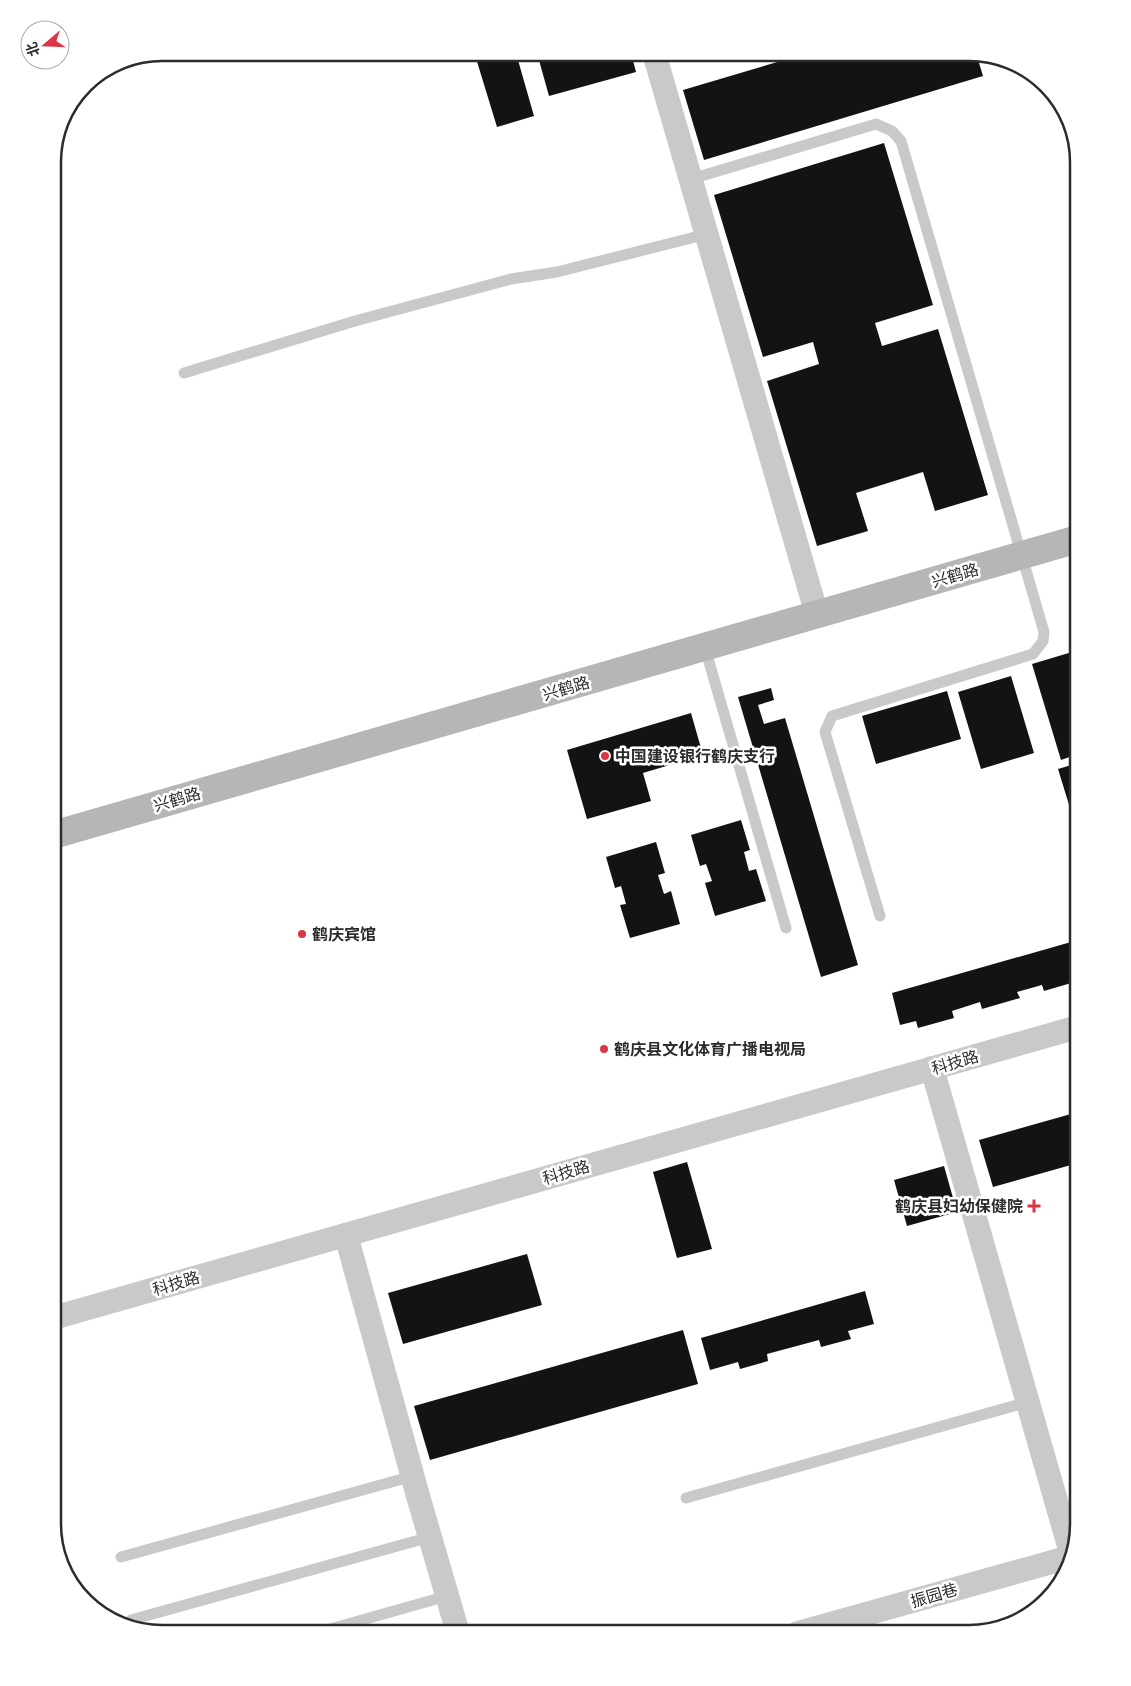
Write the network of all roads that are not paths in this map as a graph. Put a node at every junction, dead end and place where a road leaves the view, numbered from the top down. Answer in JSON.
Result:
{"nodes":[{"id":1,"x":656,"y":61,"type":"edge"},
{"id":2,"x":691,"y":179,"type":"junction"},
{"id":3,"x":706,"y":234,"type":"junction"},
{"id":4,"x":184,"y":374,"type":"dead end"},
{"id":5,"x":1070,"y":541,"type":"edge"},
{"id":6,"x":1022,"y":555,"type":"junction"},
{"id":7,"x":817,"y":615,"type":"junction"},
{"id":8,"x":705,"y":648,"type":"junction"},
{"id":9,"x":61,"y":833,"type":"edge"},
{"id":10,"x":880,"y":916,"type":"dead end"},
{"id":11,"x":786,"y":928,"type":"dead end"},
{"id":12,"x":1070,"y":1029,"type":"edge"},
{"id":13,"x":932,"y":1068,"type":"junction"},
{"id":14,"x":346,"y":1235,"type":"junction"},
{"id":15,"x":61,"y":1315,"type":"edge"},
{"id":16,"x":1028,"y":1402,"type":"junction"},
{"id":17,"x":413,"y":1476,"type":"junction"},
{"id":18,"x":686,"y":1498,"type":"dead end"},
{"id":19,"x":430,"y":1537,"type":"junction"},
{"id":20,"x":1068,"y":1542,"type":"edge"},
{"id":21,"x":121,"y":1557,"type":"dead end"},
{"id":22,"x":1063,"y":1559,"type":"edge"},
{"id":23,"x":447,"y":1596,"type":"junction"},
{"id":24,"x":132,"y":1620,"type":"edge"},
{"id":25,"x":344,"y":1625,"type":"edge"},
{"id":26,"x":456,"y":1625,"type":"edge"},
{"id":27,"x":835,"y":1625,"type":"edge"}],
"edges":[{"from":1,"to":2,"type":"street"},
{"from":2,"to":3,"type":"street"},
{"from":2,"to":6,"type":"lane"},
{"from":3,"to":4,"type":"lane"},
{"from":3,"to":7,"type":"street"},
{"from":5,"to":6,"type":"main road","name":"兴鹤路"},
{"from":6,"to":7,"type":"main road","name":"兴鹤路"},
{"from":6,"to":10,"type":"lane"},
{"from":7,"to":8,"type":"main road","name":"兴鹤路"},
{"from":8,"to":9,"type":"main road","name":"兴鹤路"},
{"from":8,"to":11,"type":"lane"},
{"from":12,"to":13,"type":"street","name":"科技路"},
{"from":13,"to":14,"type":"street","name":"科技路"},
{"from":13,"to":16,"type":"street"},
{"from":14,"to":15,"type":"street","name":"科技路"},
{"from":14,"to":17,"type":"street"},
{"from":16,"to":18,"type":"lane"},
{"from":16,"to":20,"type":"street"},
{"from":17,"to":19,"type":"street"},
{"from":17,"to":21,"type":"lane"},
{"from":19,"to":23,"type":"street"},
{"from":19,"to":24,"type":"lane"},
{"from":22,"to":27,"type":"street","name":"振园巷"},
{"from":23,"to":25,"type":"lane"},
{"from":23,"to":26,"type":"street"}]}
